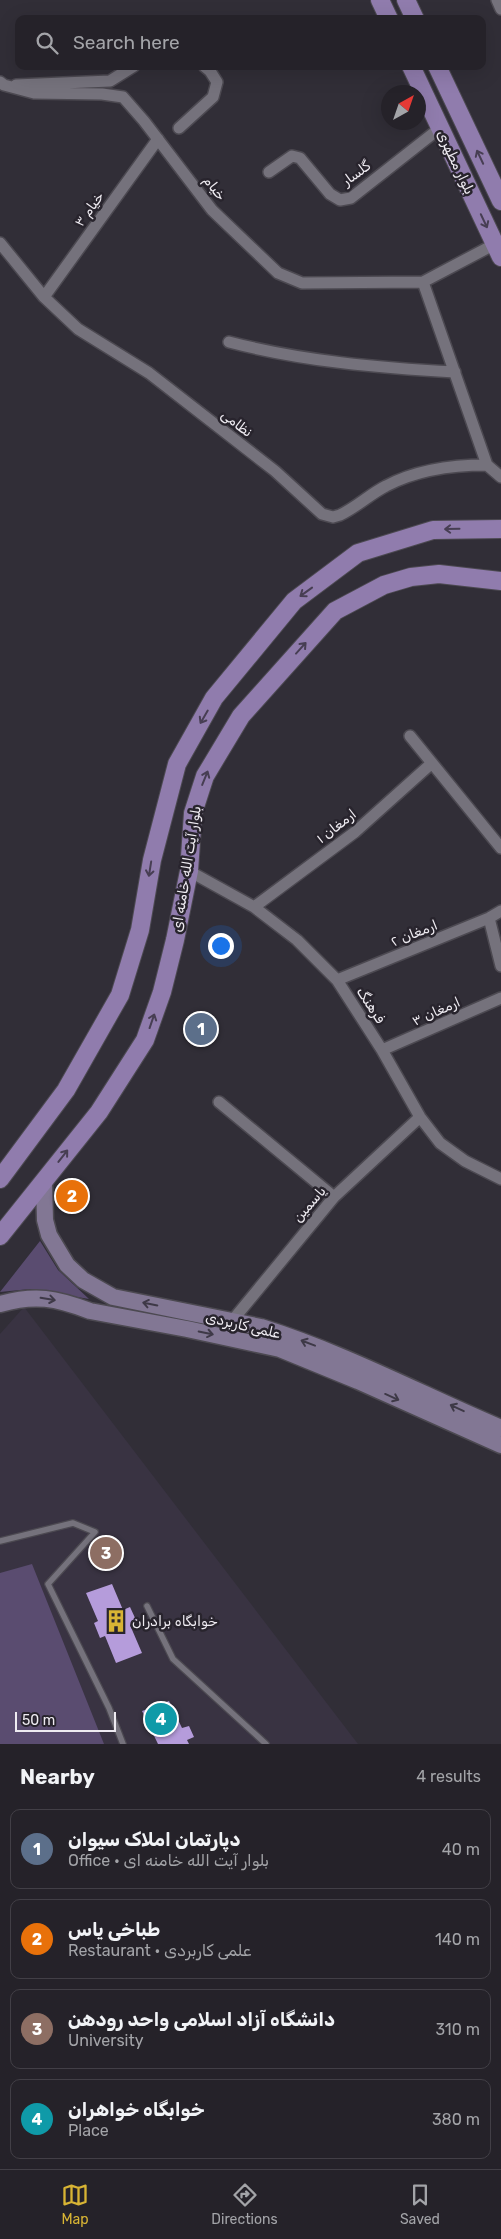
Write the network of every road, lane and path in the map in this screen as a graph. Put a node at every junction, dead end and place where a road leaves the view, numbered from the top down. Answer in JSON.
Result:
{"nodes":[{"id":1,"x":380,"y":0,"type":"edge"},
{"id":2,"x":406,"y":0,"type":"edge"},
{"id":3,"x":497,"y":0,"type":"edge"},
{"id":4,"x":501,"y":9,"type":"edge"},
{"id":5,"x":387,"y":15,"type":"edge"},
{"id":6,"x":413,"y":15,"type":"edge"},
{"id":7,"x":128,"y":70,"type":"edge"},
{"id":8,"x":209,"y":70,"type":"edge"},
{"id":9,"x":413,"y":70,"type":"edge"},
{"id":10,"x":440,"y":70,"type":"edge"},
{"id":11,"x":2,"y":83,"type":"edge"},
{"id":12,"x":179,"y":128,"type":"dead end"},
{"id":13,"x":440,"y":128,"type":"junction"},
{"id":14,"x":158,"y":139,"type":"junction"},
{"id":15,"x":269,"y":172,"type":"dead end"},
{"id":16,"x":501,"y":201,"type":"edge"},
{"id":17,"x":0,"y":243,"type":"edge"},
{"id":18,"x":498,"y":251,"type":"edge"},
{"id":19,"x":423,"y":282,"type":"junction"},
{"id":20,"x":44,"y":297,"type":"junction"},
{"id":21,"x":228,"y":342,"type":"dead end"},
{"id":22,"x":455,"y":372,"type":"junction"},
{"id":23,"x":487,"y":465,"type":"junction"},
{"id":24,"x":501,"y":477,"type":"edge"},
{"id":25,"x":501,"y":529,"type":"edge"},
{"id":26,"x":501,"y":581,"type":"edge"},
{"id":27,"x":410,"y":736,"type":"dead end"},
{"id":28,"x":432,"y":763,"type":"junction"},
{"id":29,"x":501,"y":848,"type":"edge"},
{"id":30,"x":189,"y":871,"type":"junction"},
{"id":31,"x":254,"y":907,"type":"junction"},
{"id":32,"x":501,"y":911,"type":"edge"},
{"id":33,"x":490,"y":918,"type":"junction"},
{"id":34,"x":501,"y":966,"type":"edge"},
{"id":35,"x":337,"y":980,"type":"junction"},
{"id":36,"x":501,"y":998,"type":"edge"},
{"id":37,"x":382,"y":1050,"type":"junction"},
{"id":38,"x":219,"y":1102,"type":"dead end"},
{"id":39,"x":420,"y":1117,"type":"junction"},
{"id":40,"x":0,"y":1179,"type":"edge"},
{"id":41,"x":501,"y":1179,"type":"edge"},
{"id":42,"x":44,"y":1180,"type":"junction"},
{"id":43,"x":334,"y":1198,"type":"junction"},
{"id":44,"x":0,"y":1236,"type":"edge"},
{"id":45,"x":0,"y":1304,"type":"edge"},
{"id":46,"x":232,"y":1321,"type":"junction"},
{"id":47,"x":362,"y":1365,"type":"junction"},
{"id":48,"x":358,"y":1381,"type":"junction"},
{"id":49,"x":495,"y":1434,"type":"edge"},
{"id":50,"x":0,"y":1541,"type":"edge"},
{"id":51,"x":147,"y":1606,"type":"dead end"},
{"id":52,"x":123,"y":1744,"type":"edge"},
{"id":53,"x":266,"y":1744,"type":"edge"}],
"edges":[{"from":1,"to":5,"type":"main road"},
{"from":2,"to":6,"type":"main road"},
{"from":3,"to":4,"type":"street"},
{"from":7,"to":11,"type":"street"},
{"from":8,"to":12,"type":"street"},
{"from":9,"to":13,"type":"main road","name":"بلوار مطهری"},
{"from":16,"to":10,"type":"main road","name":"بلوار مطهری","one_way":true},
{"from":11,"to":14,"type":"street","name":"خیام"},
{"from":13,"to":15,"type":"street","name":"گلسار"},
{"from":13,"to":18,"type":"main road","name":"بلوار مطهری","one_way":true},
{"from":14,"to":19,"type":"street","name":"خیام"},
{"from":14,"to":20,"type":"street","name":"خیام ۳"},
{"from":17,"to":20,"type":"street","name":"نظامی"},
{"from":18,"to":19,"type":"street","name":"خیام"},
{"from":19,"to":22,"type":"street"},
{"from":20,"to":23,"type":"street","name":"نظامی"},
{"from":21,"to":22,"type":"street"},
{"from":22,"to":23,"type":"street"},
{"from":23,"to":24,"type":"street"},
{"from":25,"to":40,"type":"main road","one_way":true},
{"from":30,"to":26,"type":"main road","name":"بلوار آیت الله خامنه ای","one_way":true},
{"from":27,"to":28,"type":"street"},
{"from":28,"to":29,"type":"street"},
{"from":28,"to":31,"type":"street","name":"ارمغان ۱"},
{"from":30,"to":31,"type":"street","name":"فرهنگ"},
{"from":42,"to":30,"type":"main road","name":"بلوار آیت الله خامنه ای","one_way":true},
{"from":31,"to":35,"type":"street","name":"فرهنگ"},
{"from":32,"to":33,"type":"street","name":"ارمغان ۲"},
{"from":33,"to":34,"type":"street"},
{"from":33,"to":35,"type":"street","name":"ارمغان ۲"},
{"from":35,"to":37,"type":"street","name":"فرهنگ"},
{"from":36,"to":37,"type":"street","name":"ارمغان ۳"},
{"from":37,"to":39,"type":"street","name":"فرهنگ"},
{"from":38,"to":43,"type":"street"},
{"from":39,"to":41,"type":"street","name":"فرهنگ"},
{"from":39,"to":43,"type":"street","name":"یاسمین"},
{"from":42,"to":44,"type":"main road","name":"بلوار آیت الله خامنه ای"},
{"from":46,"to":42,"type":"street","name":"علمی کاربردی","one_way":true},
{"from":43,"to":46,"type":"street","name":"یاسمین"},
{"from":45,"to":48,"type":"street","name":"علمی کاربردی","one_way":true},
{"from":47,"to":46,"type":"street","name":"علمی کاربردی","one_way":true},
{"from":47,"to":48,"type":"street"},
{"from":49,"to":47,"type":"street","name":"علمی کاربردی","one_way":true},
{"from":48,"to":49,"type":"street","name":"علمی کاربردی","one_way":true},
{"from":50,"to":52,"type":"lane"},
{"from":51,"to":53,"type":"lane"}]}
